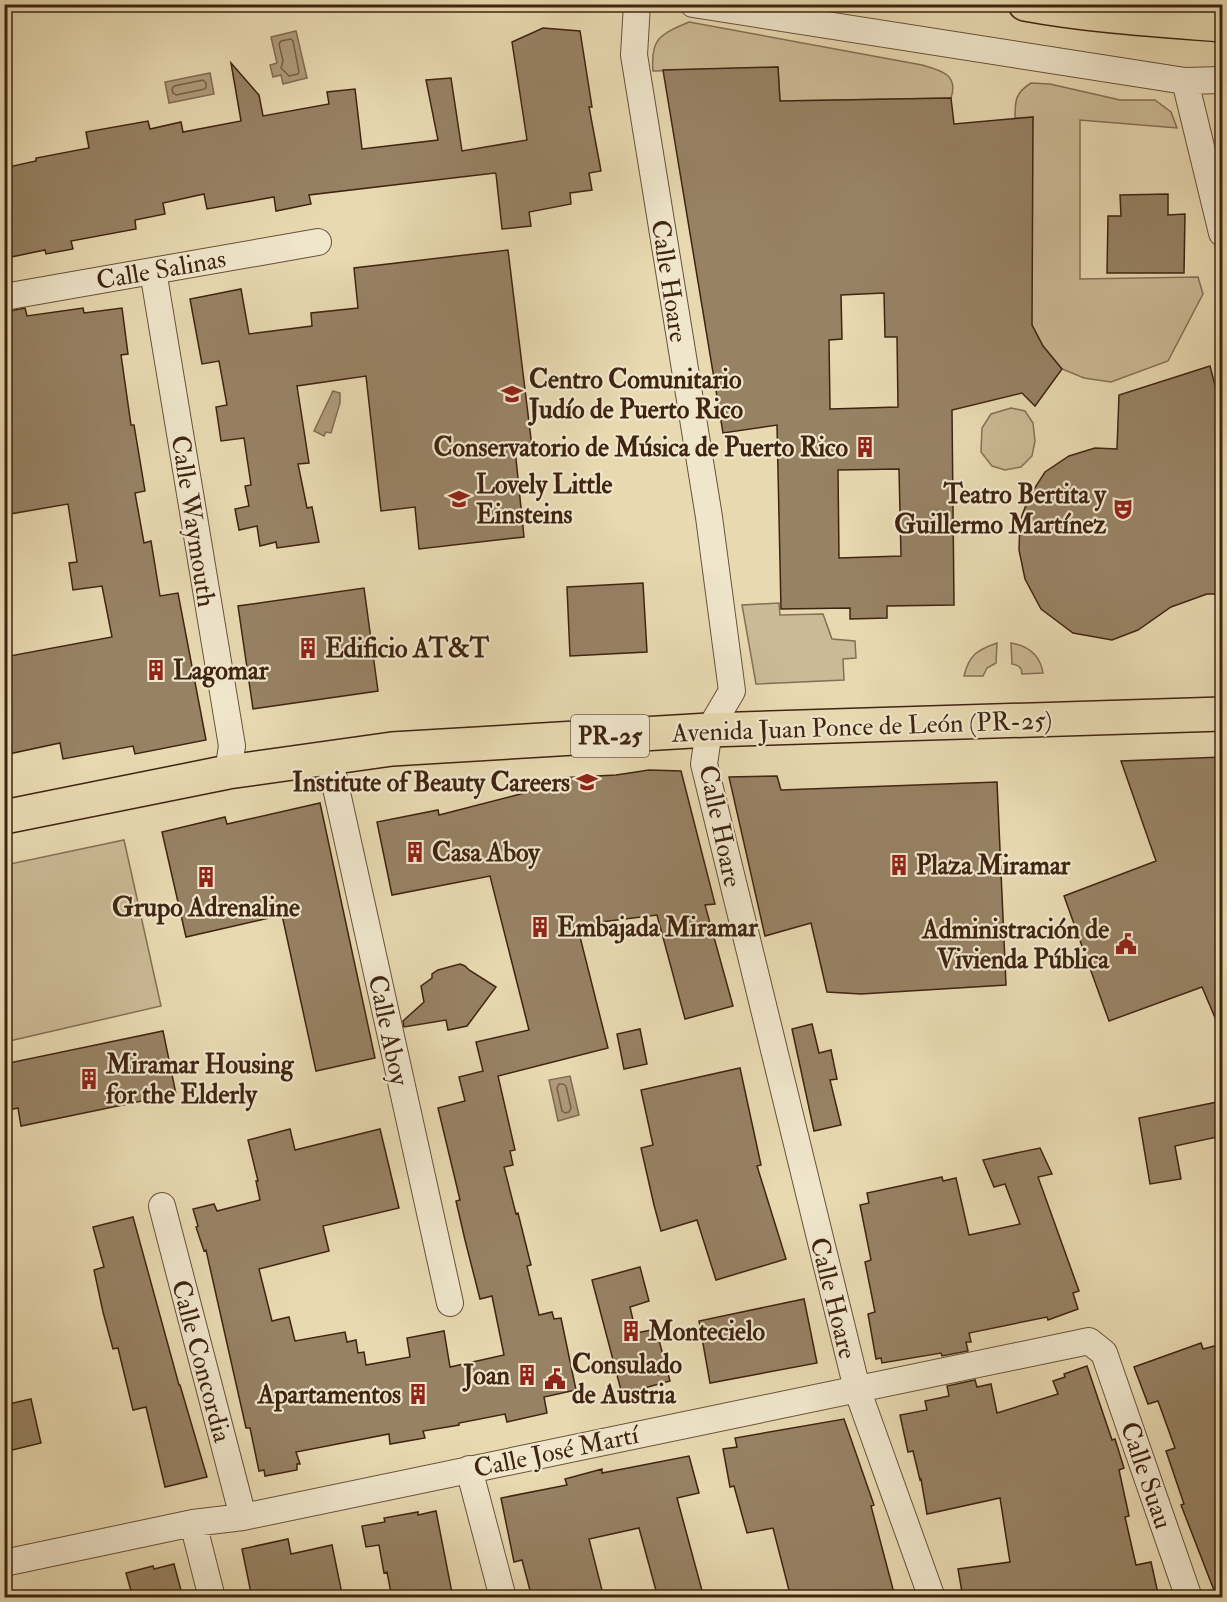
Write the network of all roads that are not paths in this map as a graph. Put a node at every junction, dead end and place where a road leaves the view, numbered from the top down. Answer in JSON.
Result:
{"nodes":[{"id":1,"x":637,"y":4,"type":"edge"},
{"id":2,"x":693,"y":4,"type":"edge"},
{"id":3,"x":1025,"y":4,"type":"edge"},
{"id":4,"x":1222,"y":25,"type":"edge"},
{"id":5,"x":1222,"y":80,"type":"edge"},
{"id":6,"x":1185,"y":81,"type":"junction"},
{"id":7,"x":1222,"y":233,"type":"edge"},
{"id":8,"x":318,"y":242,"type":"dead end"},
{"id":9,"x":153,"y":271,"type":"junction"},
{"id":10,"x":4,"y":297,"type":"edge"},
{"id":11,"x":1222,"y":714,"type":"edge"},
{"id":12,"x":709,"y":730,"type":"junction"},
{"id":13,"x":328,"y":758,"type":"junction"},
{"id":14,"x":228,"y":772,"type":"junction"},
{"id":15,"x":4,"y":817,"type":"edge"},
{"id":16,"x":162,"y":1206,"type":"dead end"},
{"id":17,"x":450,"y":1302,"type":"dead end"},
{"id":18,"x":1104,"y":1353,"type":"joint"},
{"id":19,"x":857,"y":1389,"type":"junction"},
{"id":20,"x":468,"y":1469,"type":"junction"},
{"id":21,"x":243,"y":1516,"type":"junction"},
{"id":22,"x":193,"y":1523,"type":"junction"},
{"id":23,"x":4,"y":1563,"type":"edge"},
{"id":24,"x":212,"y":1598,"type":"edge"},
{"id":25,"x":502,"y":1598,"type":"edge"},
{"id":26,"x":932,"y":1598,"type":"edge"},
{"id":27,"x":1189,"y":1598,"type":"edge"}],
"edges":[{"from":1,"to":12,"type":"street","name":"Calle Hoare"},
{"from":2,"to":6,"type":"street"},
{"from":3,"to":4,"type":"main road"},
{"from":5,"to":6,"type":"street"},
{"from":6,"to":7,"type":"street"},
{"from":8,"to":9,"type":"street","name":"Calle Salinas"},
{"from":9,"to":10,"type":"street","name":"Calle Salinas"},
{"from":9,"to":14,"type":"street","name":"Calle Waymouth"},
{"from":11,"to":12,"type":"main road","name":"Avenida Juan Ponce de León (PR-25)","number":"PR-25"},
{"from":12,"to":13,"type":"main road","name":"Avenida Juan Ponce de León (PR-25)","number":"PR-25"},
{"from":12,"to":19,"type":"street","name":"Calle Hoare"},
{"from":13,"to":14,"type":"main road","name":"Avenida Juan Ponce de León (PR-25)","number":"PR-25"},
{"from":13,"to":17,"type":"street","name":"Calle Aboy"},
{"from":14,"to":15,"type":"main road","name":"Avenida Juan Ponce de León (PR-25)","number":"PR-25"},
{"from":16,"to":21,"type":"street","name":"Calle Concordia"},
{"from":18,"to":19,"type":"street","name":"Calle José Martí"},
{"from":18,"to":27,"type":"street","name":"Calle Suau"},
{"from":19,"to":20,"type":"street","name":"Calle José Martí"},
{"from":19,"to":26,"type":"street","name":"Calle Hoare"},
{"from":20,"to":21,"type":"street","name":"Calle José Martí"},
{"from":20,"to":25,"type":"street"},
{"from":21,"to":22,"type":"street","name":"Calle José Martí"},
{"from":22,"to":23,"type":"street","name":"Calle José Martí"},
{"from":22,"to":24,"type":"street"}]}
